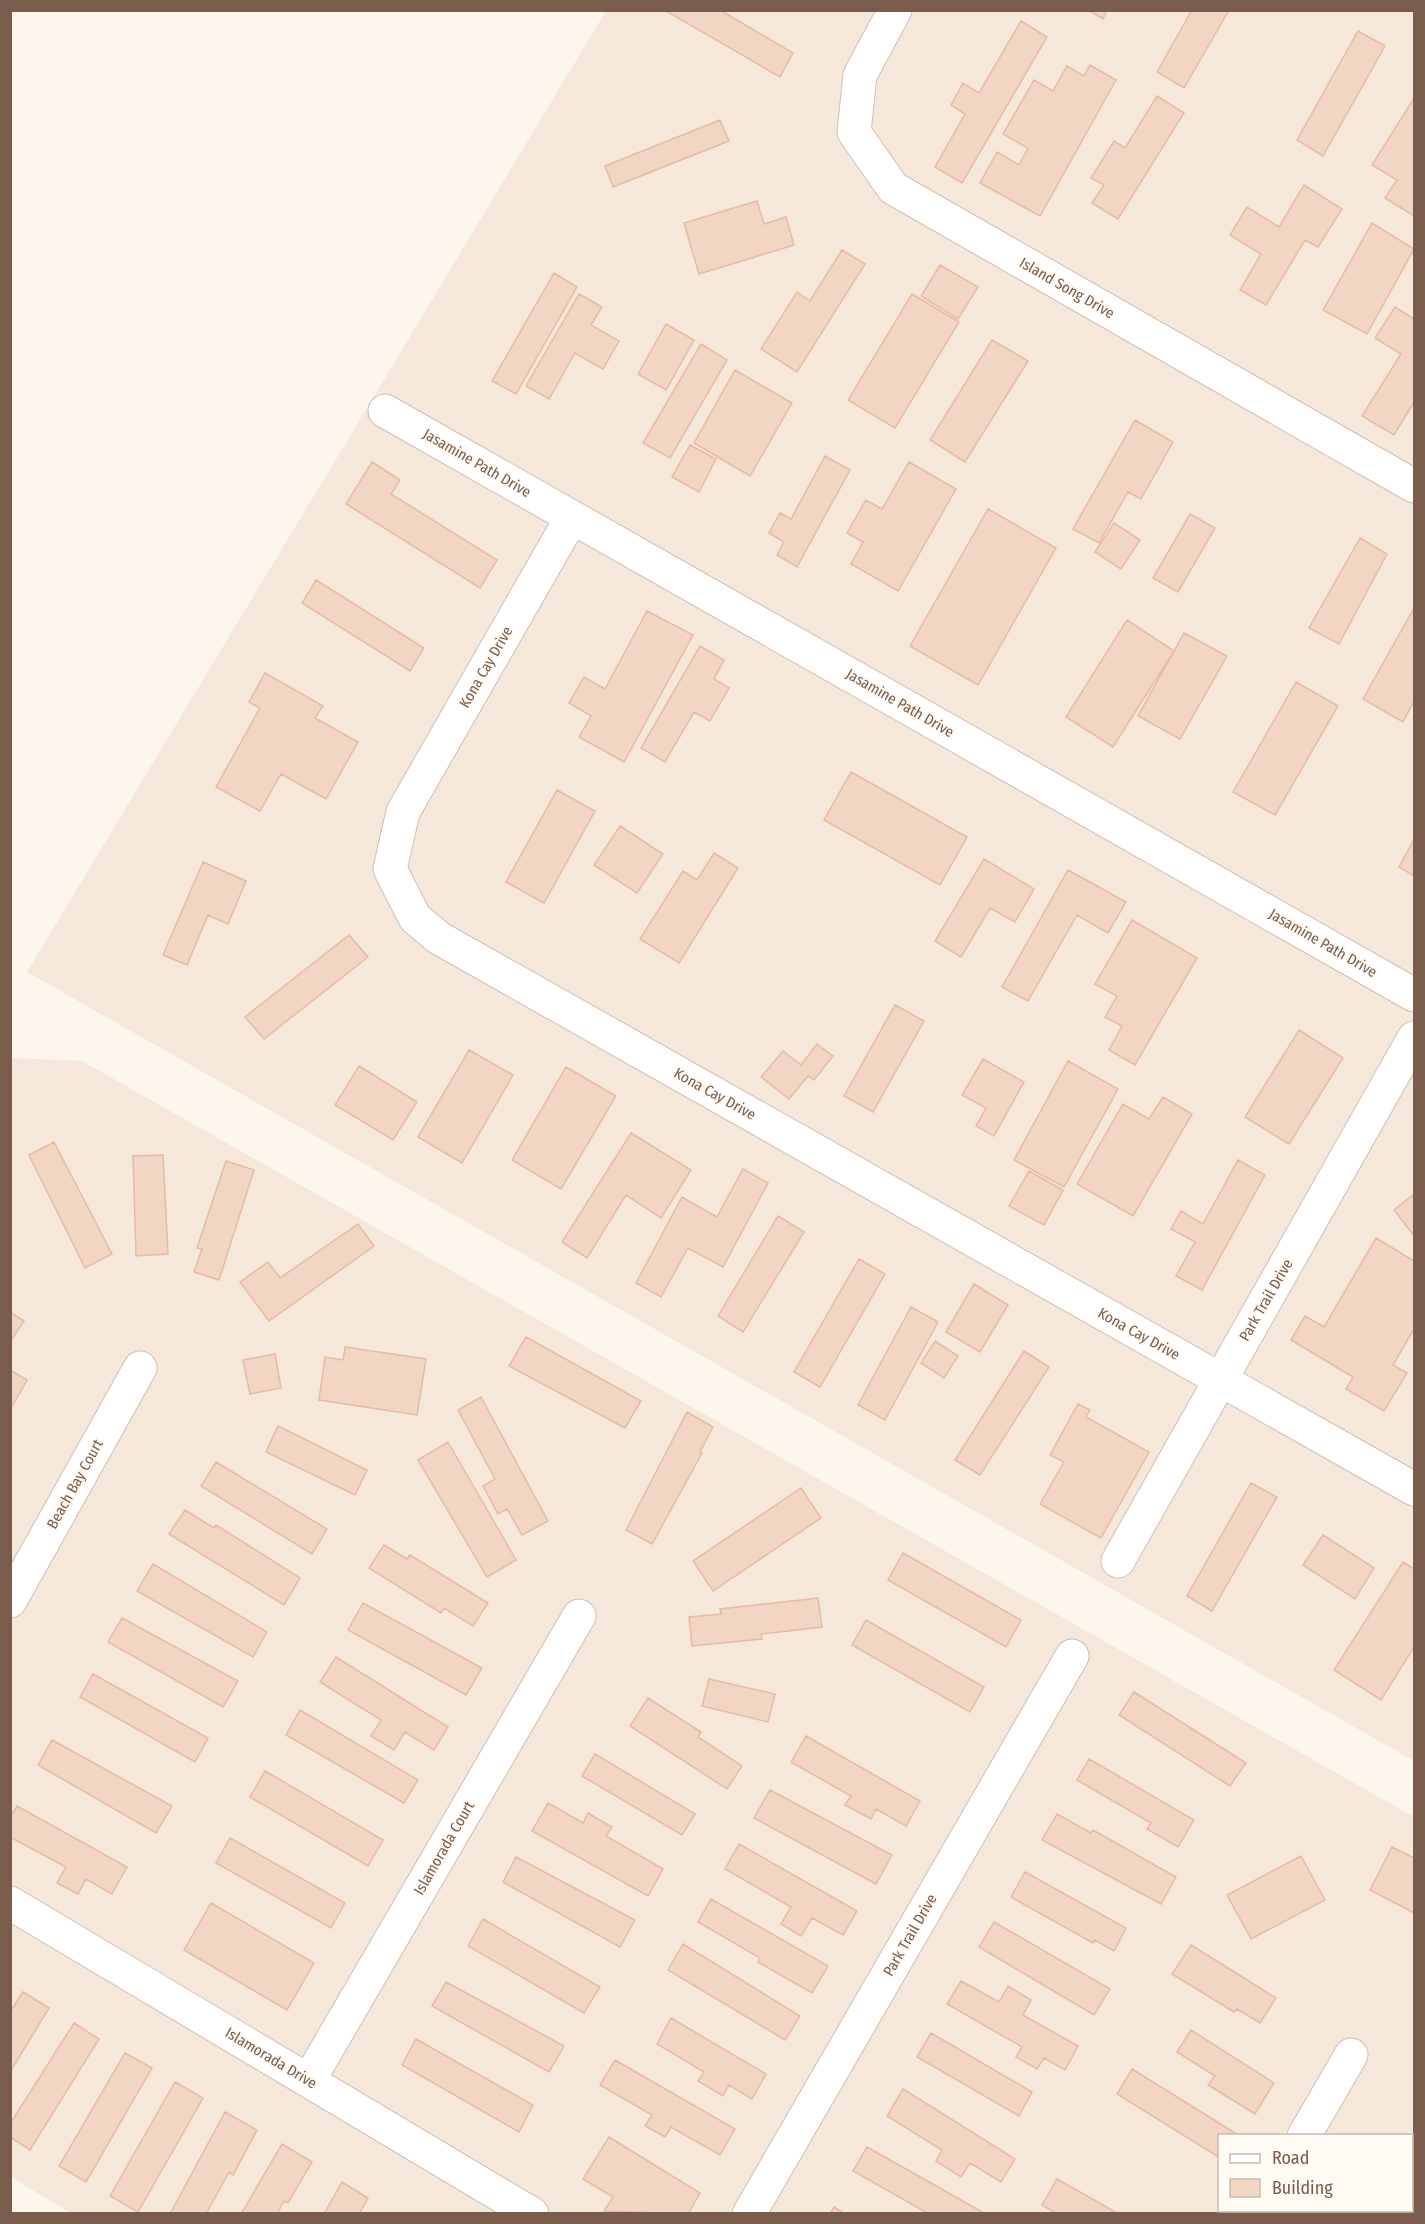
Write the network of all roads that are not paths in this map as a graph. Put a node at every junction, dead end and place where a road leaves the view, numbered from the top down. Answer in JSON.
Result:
{"nodes":[{"id":1,"x":895,"y":10,"type":"edge"},
{"id":2,"x":385,"y":411,"type":"dead end"},
{"id":3,"x":1414,"y":486,"type":"edge"},
{"id":4,"x":572,"y":517,"type":"junction"},
{"id":5,"x":1414,"y":995,"type":"edge"},
{"id":6,"x":1414,"y":1038,"type":"edge"},
{"id":7,"x":140,"y":1368,"type":"dead end"},
{"id":8,"x":1221,"y":1380,"type":"junction"},
{"id":9,"x":1414,"y":1490,"type":"edge"},
{"id":10,"x":1118,"y":1561,"type":"dead end"},
{"id":11,"x":10,"y":1601,"type":"edge"},
{"id":12,"x":579,"y":1616,"type":"dead end"},
{"id":13,"x":1072,"y":1656,"type":"dead end"},
{"id":14,"x":10,"y":1903,"type":"edge"},
{"id":15,"x":1352,"y":2055,"type":"dead end"},
{"id":16,"x":309,"y":2080,"type":"junction"},
{"id":17,"x":1305,"y":2134,"type":"edge"},
{"id":18,"x":532,"y":2214,"type":"edge"},
{"id":19,"x":749,"y":2214,"type":"edge"}],
"edges":[{"from":1,"to":3,"type":"street","name":"Island Song Drive"},
{"from":2,"to":4,"type":"street","name":"Jasamine Path Drive"},
{"from":4,"to":5,"type":"street","name":"Jasamine Path Drive"},
{"from":4,"to":8,"type":"street","name":"Kona Cay Drive"},
{"from":6,"to":8,"type":"street","name":"Park Trail Drive"},
{"from":7,"to":11,"type":"street","name":"Beach Bay Court"},
{"from":8,"to":9,"type":"street","name":"Kona Cay Drive"},
{"from":8,"to":10,"type":"street","name":"Park Trail Drive"},
{"from":12,"to":16,"type":"street","name":"Islamorada Court"},
{"from":13,"to":19,"type":"street","name":"Park Trail Drive"},
{"from":14,"to":16,"type":"street","name":"Islamorada Drive"},
{"from":15,"to":17,"type":"street"},
{"from":16,"to":18,"type":"street","name":"Islamorada Drive"}]}
